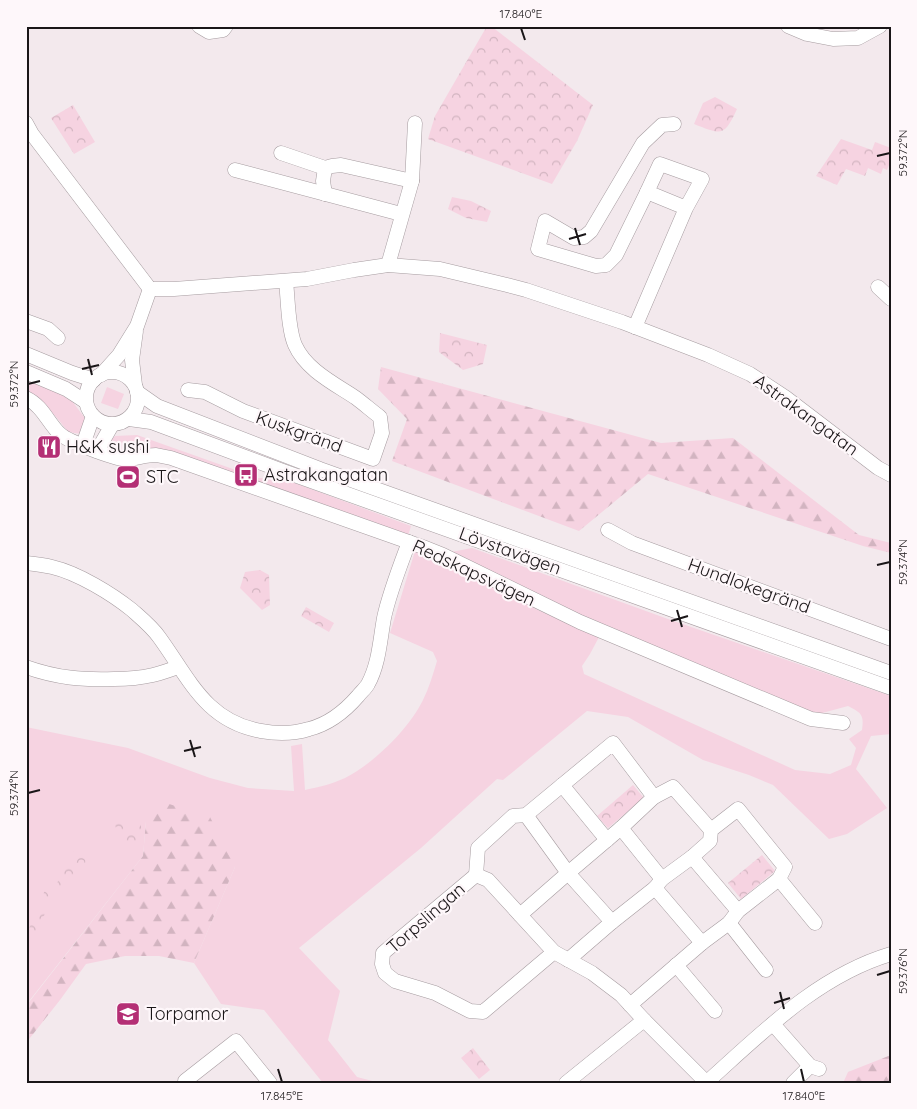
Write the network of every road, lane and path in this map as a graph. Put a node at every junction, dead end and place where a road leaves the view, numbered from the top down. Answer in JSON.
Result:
{"nodes":[{"id":1,"x":200,"y":26,"type":"edge"},
{"id":2,"x":226,"y":26,"type":"edge"},
{"id":3,"x":788,"y":26,"type":"edge"},
{"id":4,"x":880,"y":26,"type":"edge"},
{"id":5,"x":415,"y":123,"type":"dead end"},
{"id":6,"x":674,"y":124,"type":"dead end"},
{"id":7,"x":28,"y":131,"type":"edge"},
{"id":8,"x":282,"y":153,"type":"dead end"},
{"id":9,"x":325,"y":168,"type":"junction"},
{"id":10,"x":234,"y":170,"type":"dead end"},
{"id":11,"x":412,"y":181,"type":"junction"},
{"id":12,"x":647,"y":192,"type":"junction"},
{"id":13,"x":325,"y":194,"type":"junction"},
{"id":14,"x":686,"y":208,"type":"junction"},
{"id":15,"x":401,"y":214,"type":"junction"},
{"id":16,"x":388,"y":265,"type":"junction"},
{"id":17,"x":286,"y":281,"type":"junction"},
{"id":18,"x":878,"y":286,"type":"dead end"},
{"id":19,"x":150,"y":289,"type":"junction"},
{"id":20,"x":891,"y":299,"type":"edge"},
{"id":21,"x":26,"y":321,"type":"edge"},
{"id":22,"x":137,"y":326,"type":"junction"},
{"id":23,"x":635,"y":327,"type":"junction"},
{"id":24,"x":58,"y":338,"type":"dead end"},
{"id":25,"x":26,"y":354,"type":"edge"},
{"id":26,"x":26,"y":372,"type":"edge"},
{"id":27,"x":97,"y":377,"type":"junction"},
{"id":28,"x":136,"y":388,"type":"junction"},
{"id":29,"x":188,"y":390,"type":"dead end"},
{"id":30,"x":26,"y":398,"type":"edge"},
{"id":31,"x":86,"y":402,"type":"junction"},
{"id":32,"x":93,"y":416,"type":"junction"},
{"id":33,"x":129,"y":419,"type":"junction"},
{"id":34,"x":112,"y":425,"type":"junction"},
{"id":35,"x":83,"y":445,"type":"junction"},
{"id":36,"x":97,"y":451,"type":"junction"},
{"id":37,"x":891,"y":475,"type":"edge"},
{"id":38,"x":608,"y":530,"type":"dead end"},
{"id":39,"x":409,"y":542,"type":"junction"},
{"id":40,"x":26,"y":563,"type":"edge"},
{"id":41,"x":891,"y":639,"type":"edge"},
{"id":42,"x":26,"y":667,"type":"edge"},
{"id":43,"x":178,"y":667,"type":"junction"},
{"id":44,"x":891,"y":673,"type":"edge"},
{"id":45,"x":891,"y":688,"type":"edge"},
{"id":46,"x":843,"y":723,"type":"dead end"},
{"id":47,"x":562,"y":786,"type":"junction"},
{"id":48,"x":654,"y":797,"type":"junction"},
{"id":49,"x":526,"y":815,"type":"junction"},
{"id":50,"x":621,"y":828,"type":"junction"},
{"id":51,"x":711,"y":830,"type":"junction"},
{"id":52,"x":607,"y":840,"type":"junction"},
{"id":53,"x":692,"y":857,"type":"junction"},
{"id":54,"x":568,"y":873,"type":"junction"},
{"id":55,"x":476,"y":875,"type":"junction"},
{"id":56,"x":779,"y":879,"type":"junction"},
{"id":57,"x":659,"y":884,"type":"junction"},
{"id":58,"x":738,"y":911,"type":"junction"},
{"id":59,"x":520,"y":915,"type":"junction"},
{"id":60,"x":612,"y":922,"type":"junction"},
{"id":61,"x":815,"y":923,"type":"dead end"},
{"id":62,"x":729,"y":924,"type":"junction"},
{"id":63,"x":702,"y":943,"type":"junction"},
{"id":64,"x":554,"y":952,"type":"junction"},
{"id":65,"x":891,"y":954,"type":"edge"},
{"id":66,"x":568,"y":960,"type":"junction"},
{"id":67,"x":676,"y":965,"type":"junction"},
{"id":68,"x":766,"y":970,"type":"dead end"},
{"id":69,"x":630,"y":1005,"type":"junction"},
{"id":70,"x":715,"y":1012,"type":"dead end"},
{"id":71,"x":644,"y":1020,"type":"junction"},
{"id":72,"x":772,"y":1024,"type":"junction"},
{"id":73,"x":185,"y":1083,"type":"edge"},
{"id":74,"x":270,"y":1083,"type":"edge"},
{"id":75,"x":566,"y":1083,"type":"edge"},
{"id":76,"x":706,"y":1083,"type":"edge"},
{"id":77,"x":792,"y":1083,"type":"edge"}],
"edges":[{"from":1,"to":2,"type":"street"},
{"from":3,"to":4,"type":"street"},
{"from":5,"to":11,"type":"street"},
{"from":6,"to":12,"type":"street"},
{"from":7,"to":19,"type":"street"},
{"from":8,"to":9,"type":"street"},
{"from":9,"to":11,"type":"street"},
{"from":9,"to":13,"type":"street"},
{"from":10,"to":13,"type":"street"},
{"from":11,"to":15,"type":"street"},
{"from":12,"to":14,"type":"street"},
{"from":12,"to":14,"type":"street"},
{"from":13,"to":15,"type":"street"},
{"from":14,"to":23,"type":"street"},
{"from":15,"to":16,"type":"street"},
{"from":16,"to":17,"type":"street","name":"Astrakangatan"},
{"from":16,"to":23,"type":"street","name":"Astrakangatan"},
{"from":17,"to":19,"type":"street","name":"Astrakangatan"},
{"from":17,"to":29,"type":"street","name":"Kuskgränd"},
{"from":18,"to":20,"type":"street"},
{"from":19,"to":22,"type":"street"},
{"from":21,"to":24,"type":"street"},
{"from":22,"to":27,"type":"street"},
{"from":22,"to":28,"type":"street"},
{"from":23,"to":37,"type":"street","name":"Astrakangatan"},
{"from":25,"to":27,"type":"street","name":"Lövstavägen"},
{"from":26,"to":31,"type":"street"},
{"from":27,"to":28,"type":"street","name":"Lövstavägen"},
{"from":27,"to":31,"type":"street"},
{"from":28,"to":33,"type":"street"},
{"from":28,"to":44,"type":"street","name":"Lövstavägen"},
{"from":30,"to":35,"type":"street","name":"Redskapsvägen"},
{"from":31,"to":32,"type":"street"},
{"from":32,"to":34,"type":"street"},
{"from":32,"to":35,"type":"street"},
{"from":33,"to":34,"type":"street","name":"Lövstavägen"},
{"from":33,"to":45,"type":"street","name":"Lövstavägen"},
{"from":34,"to":36,"type":"street"},
{"from":35,"to":36,"type":"street","name":"Redskapsvägen"},
{"from":36,"to":39,"type":"street","name":"Redskapsvägen"},
{"from":38,"to":41,"type":"street","name":"Hundlokegränd"},
{"from":39,"to":43,"type":"street"},
{"from":39,"to":46,"type":"street","name":"Redskapsvägen"},
{"from":40,"to":43,"type":"street"},
{"from":42,"to":43,"type":"street"},
{"from":47,"to":48,"type":"street"},
{"from":47,"to":49,"type":"street"},
{"from":47,"to":52,"type":"street"},
{"from":48,"to":50,"type":"street"},
{"from":48,"to":51,"type":"street"},
{"from":49,"to":54,"type":"street"},
{"from":49,"to":55,"type":"street"},
{"from":50,"to":52,"type":"street"},
{"from":50,"to":57,"type":"street"},
{"from":51,"to":53,"type":"street"},
{"from":51,"to":56,"type":"street"},
{"from":52,"to":54,"type":"street"},
{"from":53,"to":57,"type":"street"},
{"from":53,"to":58,"type":"street"},
{"from":54,"to":59,"type":"street"},
{"from":54,"to":60,"type":"street"},
{"from":55,"to":59,"type":"street"},
{"from":55,"to":64,"type":"street","name":"Torpslingan"},
{"from":56,"to":58,"type":"street"},
{"from":56,"to":61,"type":"street"},
{"from":57,"to":60,"type":"street"},
{"from":57,"to":63,"type":"street"},
{"from":58,"to":62,"type":"street"},
{"from":59,"to":64,"type":"street"},
{"from":60,"to":66,"type":"street"},
{"from":62,"to":63,"type":"street"},
{"from":62,"to":68,"type":"street"},
{"from":63,"to":67,"type":"street"},
{"from":64,"to":66,"type":"street"},
{"from":65,"to":72,"type":"street"},
{"from":66,"to":69,"type":"street"},
{"from":67,"to":69,"type":"street"},
{"from":67,"to":70,"type":"street"},
{"from":69,"to":71,"type":"street"},
{"from":71,"to":75,"type":"street"},
{"from":71,"to":76,"type":"street"},
{"from":72,"to":76,"type":"street"},
{"from":72,"to":77,"type":"street"},
{"from":73,"to":74,"type":"street"}]}
